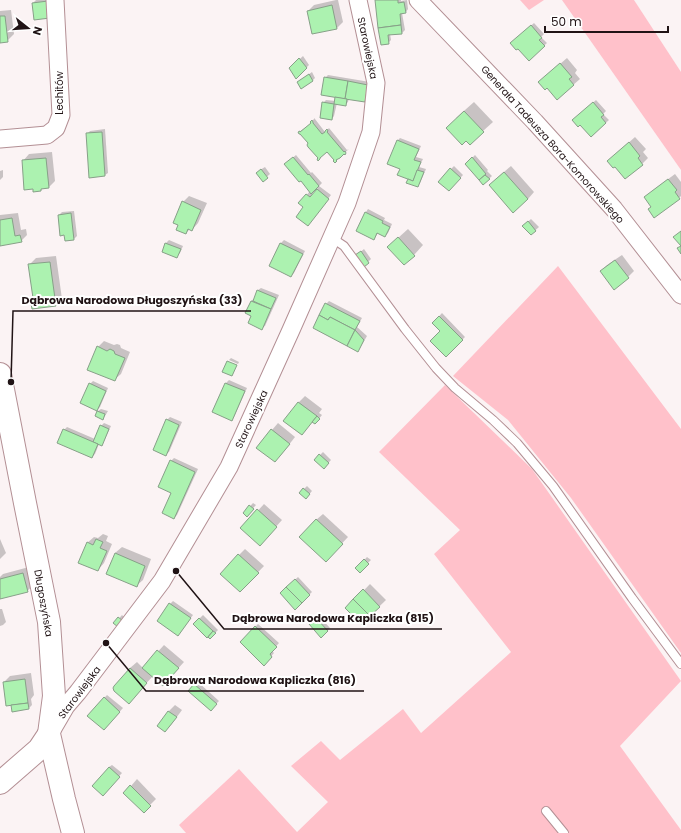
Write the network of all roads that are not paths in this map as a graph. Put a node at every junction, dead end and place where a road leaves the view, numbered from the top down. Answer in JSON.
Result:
{"nodes":[{"id":1,"x":55,"y":0,"type":"edge"},
{"id":2,"x":358,"y":0,"type":"edge"},
{"id":3,"x":418,"y":0,"type":"edge"},
{"id":4,"x":0,"y":139,"type":"edge"},
{"id":5,"x":332,"y":238,"type":"junction"},
{"id":6,"x":681,"y":295,"type":"edge"},
{"id":7,"x":0,"y":374,"type":"edge"},
{"id":8,"x":681,"y":664,"type":"edge"},
{"id":9,"x":49,"y":734,"type":"junction"},
{"id":10,"x":0,"y":783,"type":"edge"},
{"id":11,"x":546,"y":811,"type":"dead end"},
{"id":12,"x":73,"y":833,"type":"edge"},
{"id":13,"x":564,"y":833,"type":"edge"}],
"edges":[{"from":1,"to":4,"type":"street","name":"Lechitów"},
{"from":2,"to":5,"type":"street","name":"Starowiejska"},
{"from":3,"to":6,"type":"street","name":"Generała Tadeusza Bora-Komorowskiego"},
{"from":5,"to":8,"type":"lane"},
{"from":5,"to":9,"type":"street","name":"Starowiejska"},
{"from":7,"to":9,"type":"street","name":"Długoszyńska"},
{"from":9,"to":10,"type":"street","name":"Starowiejska"},
{"from":9,"to":12,"type":"street","name":"Długoszyńska"},
{"from":11,"to":13,"type":"lane"}]}
